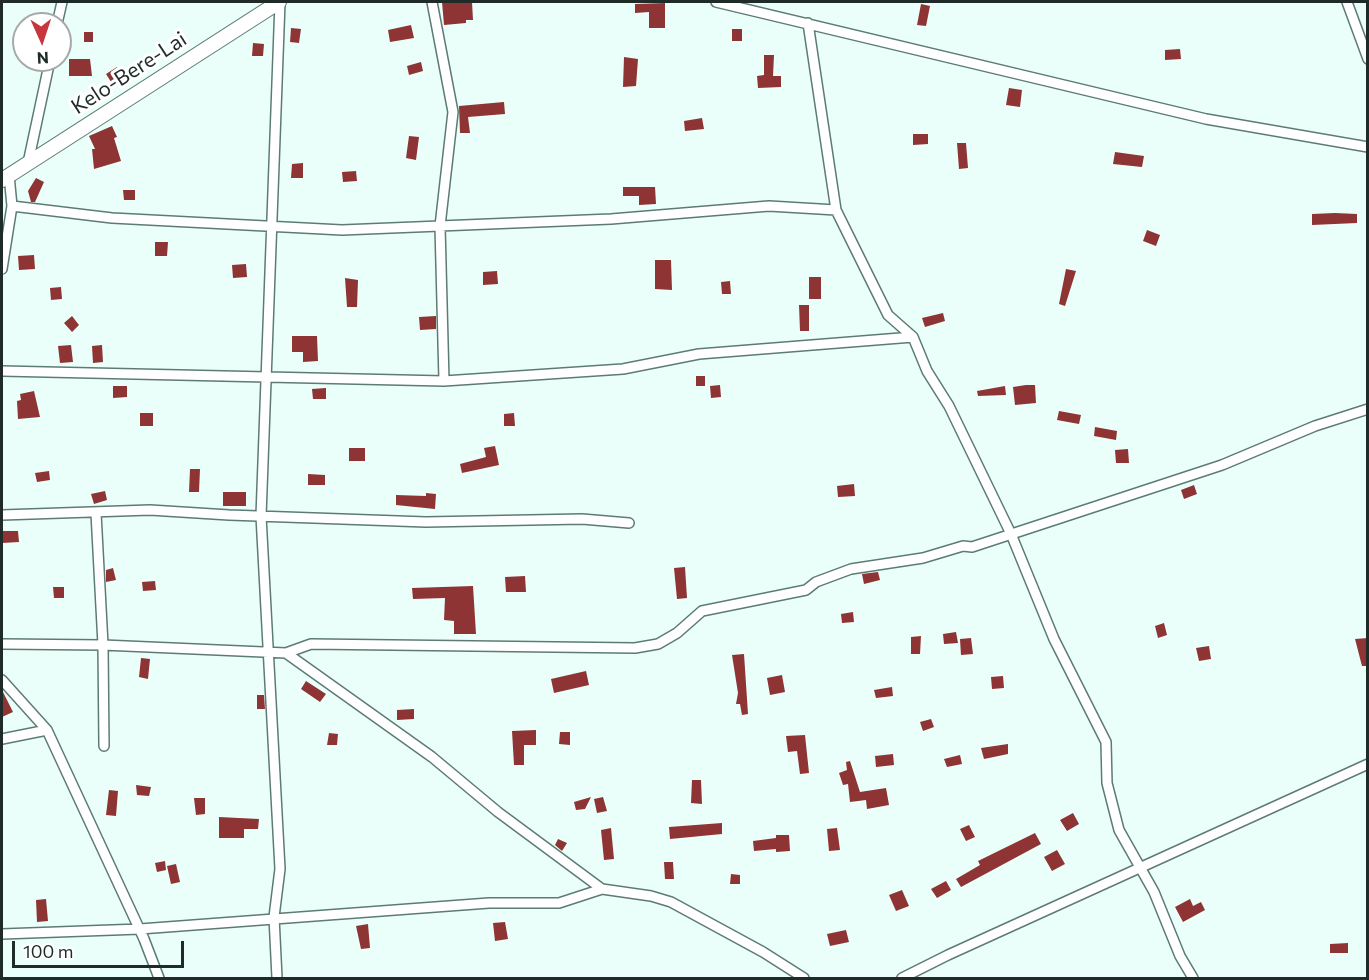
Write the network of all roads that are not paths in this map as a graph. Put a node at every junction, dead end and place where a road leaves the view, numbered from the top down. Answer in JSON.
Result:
{"nodes":[{"id":1,"x":280,"y":2,"type":"edge"},
{"id":2,"x":432,"y":2,"type":"edge"},
{"id":3,"x":716,"y":2,"type":"edge"},
{"id":4,"x":1347,"y":2,"type":"edge"},
{"id":5,"x":808,"y":23,"type":"junction"},
{"id":6,"x":1368,"y":59,"type":"edge"},
{"id":7,"x":47,"y":72,"type":"edge"},
{"id":8,"x":1368,"y":147,"type":"edge"},
{"id":9,"x":28,"y":163,"type":"junction"},
{"id":10,"x":5,"y":177,"type":"edge"},
{"id":11,"x":12,"y":206,"type":"junction"},
{"id":12,"x":836,"y":210,"type":"junction"},
{"id":13,"x":440,"y":226,"type":"junction"},
{"id":14,"x":271,"y":227,"type":"junction"},
{"id":15,"x":2,"y":269,"type":"edge"},
{"id":16,"x":913,"y":337,"type":"junction"},
{"id":17,"x":2,"y":371,"type":"edge"},
{"id":18,"x":265,"y":377,"type":"junction"},
{"id":19,"x":444,"y":381,"type":"junction"},
{"id":20,"x":1368,"y":409,"type":"edge"},
{"id":21,"x":96,"y":513,"type":"junction"},
{"id":22,"x":2,"y":515,"type":"edge"},
{"id":23,"x":261,"y":516,"type":"junction"},
{"id":24,"x":629,"y":523,"type":"dead end"},
{"id":25,"x":1011,"y":534,"type":"junction"},
{"id":26,"x":2,"y":644,"type":"edge"},
{"id":27,"x":103,"y":645,"type":"junction"},
{"id":28,"x":268,"y":652,"type":"junction"},
{"id":29,"x":286,"y":653,"type":"junction"},
{"id":30,"x":2,"y":680,"type":"edge"},
{"id":31,"x":47,"y":730,"type":"junction"},
{"id":32,"x":2,"y":739,"type":"edge"},
{"id":33,"x":104,"y":746,"type":"dead end"},
{"id":34,"x":1368,"y":764,"type":"edge"},
{"id":35,"x":1141,"y":869,"type":"junction"},
{"id":36,"x":602,"y":889,"type":"junction"},
{"id":37,"x":274,"y":917,"type":"junction"},
{"id":38,"x":140,"y":929,"type":"junction"},
{"id":39,"x":2,"y":934,"type":"edge"},
{"id":40,"x":159,"y":978,"type":"edge"},
{"id":41,"x":277,"y":978,"type":"edge"},
{"id":42,"x":804,"y":978,"type":"edge"},
{"id":43,"x":902,"y":978,"type":"edge"},
{"id":44,"x":1193,"y":978,"type":"edge"}],
"edges":[{"from":1,"to":9,"type":"main road","name":"Kelo-Bere-Lai"},
{"from":1,"to":14,"type":"street"},
{"from":2,"to":13,"type":"street"},
{"from":3,"to":5,"type":"street"},
{"from":4,"to":6,"type":"street"},
{"from":5,"to":8,"type":"street"},
{"from":5,"to":12,"type":"street"},
{"from":7,"to":9,"type":"street"},
{"from":9,"to":10,"type":"main road","name":"Kelo-Bere-Lai"},
{"from":10,"to":11,"type":"street"},
{"from":11,"to":14,"type":"street"},
{"from":11,"to":15,"type":"street"},
{"from":12,"to":13,"type":"street"},
{"from":12,"to":16,"type":"street"},
{"from":13,"to":14,"type":"street"},
{"from":13,"to":19,"type":"street"},
{"from":14,"to":18,"type":"street"},
{"from":16,"to":19,"type":"street"},
{"from":16,"to":25,"type":"street"},
{"from":17,"to":18,"type":"street"},
{"from":18,"to":19,"type":"street"},
{"from":18,"to":23,"type":"street"},
{"from":20,"to":25,"type":"street"},
{"from":21,"to":22,"type":"street"},
{"from":21,"to":23,"type":"street"},
{"from":21,"to":27,"type":"street"},
{"from":23,"to":24,"type":"street"},
{"from":23,"to":28,"type":"street"},
{"from":25,"to":29,"type":"street"},
{"from":25,"to":35,"type":"street"},
{"from":26,"to":27,"type":"street"},
{"from":27,"to":28,"type":"street"},
{"from":27,"to":33,"type":"street"},
{"from":28,"to":29,"type":"street"},
{"from":28,"to":37,"type":"street"},
{"from":29,"to":36,"type":"street"},
{"from":30,"to":31,"type":"street"},
{"from":31,"to":32,"type":"street"},
{"from":31,"to":38,"type":"street"},
{"from":34,"to":35,"type":"street"},
{"from":35,"to":43,"type":"street"},
{"from":35,"to":44,"type":"street"},
{"from":36,"to":37,"type":"street"},
{"from":36,"to":42,"type":"street"},
{"from":37,"to":38,"type":"street"},
{"from":37,"to":41,"type":"street"},
{"from":38,"to":39,"type":"street"},
{"from":38,"to":40,"type":"street"}]}
